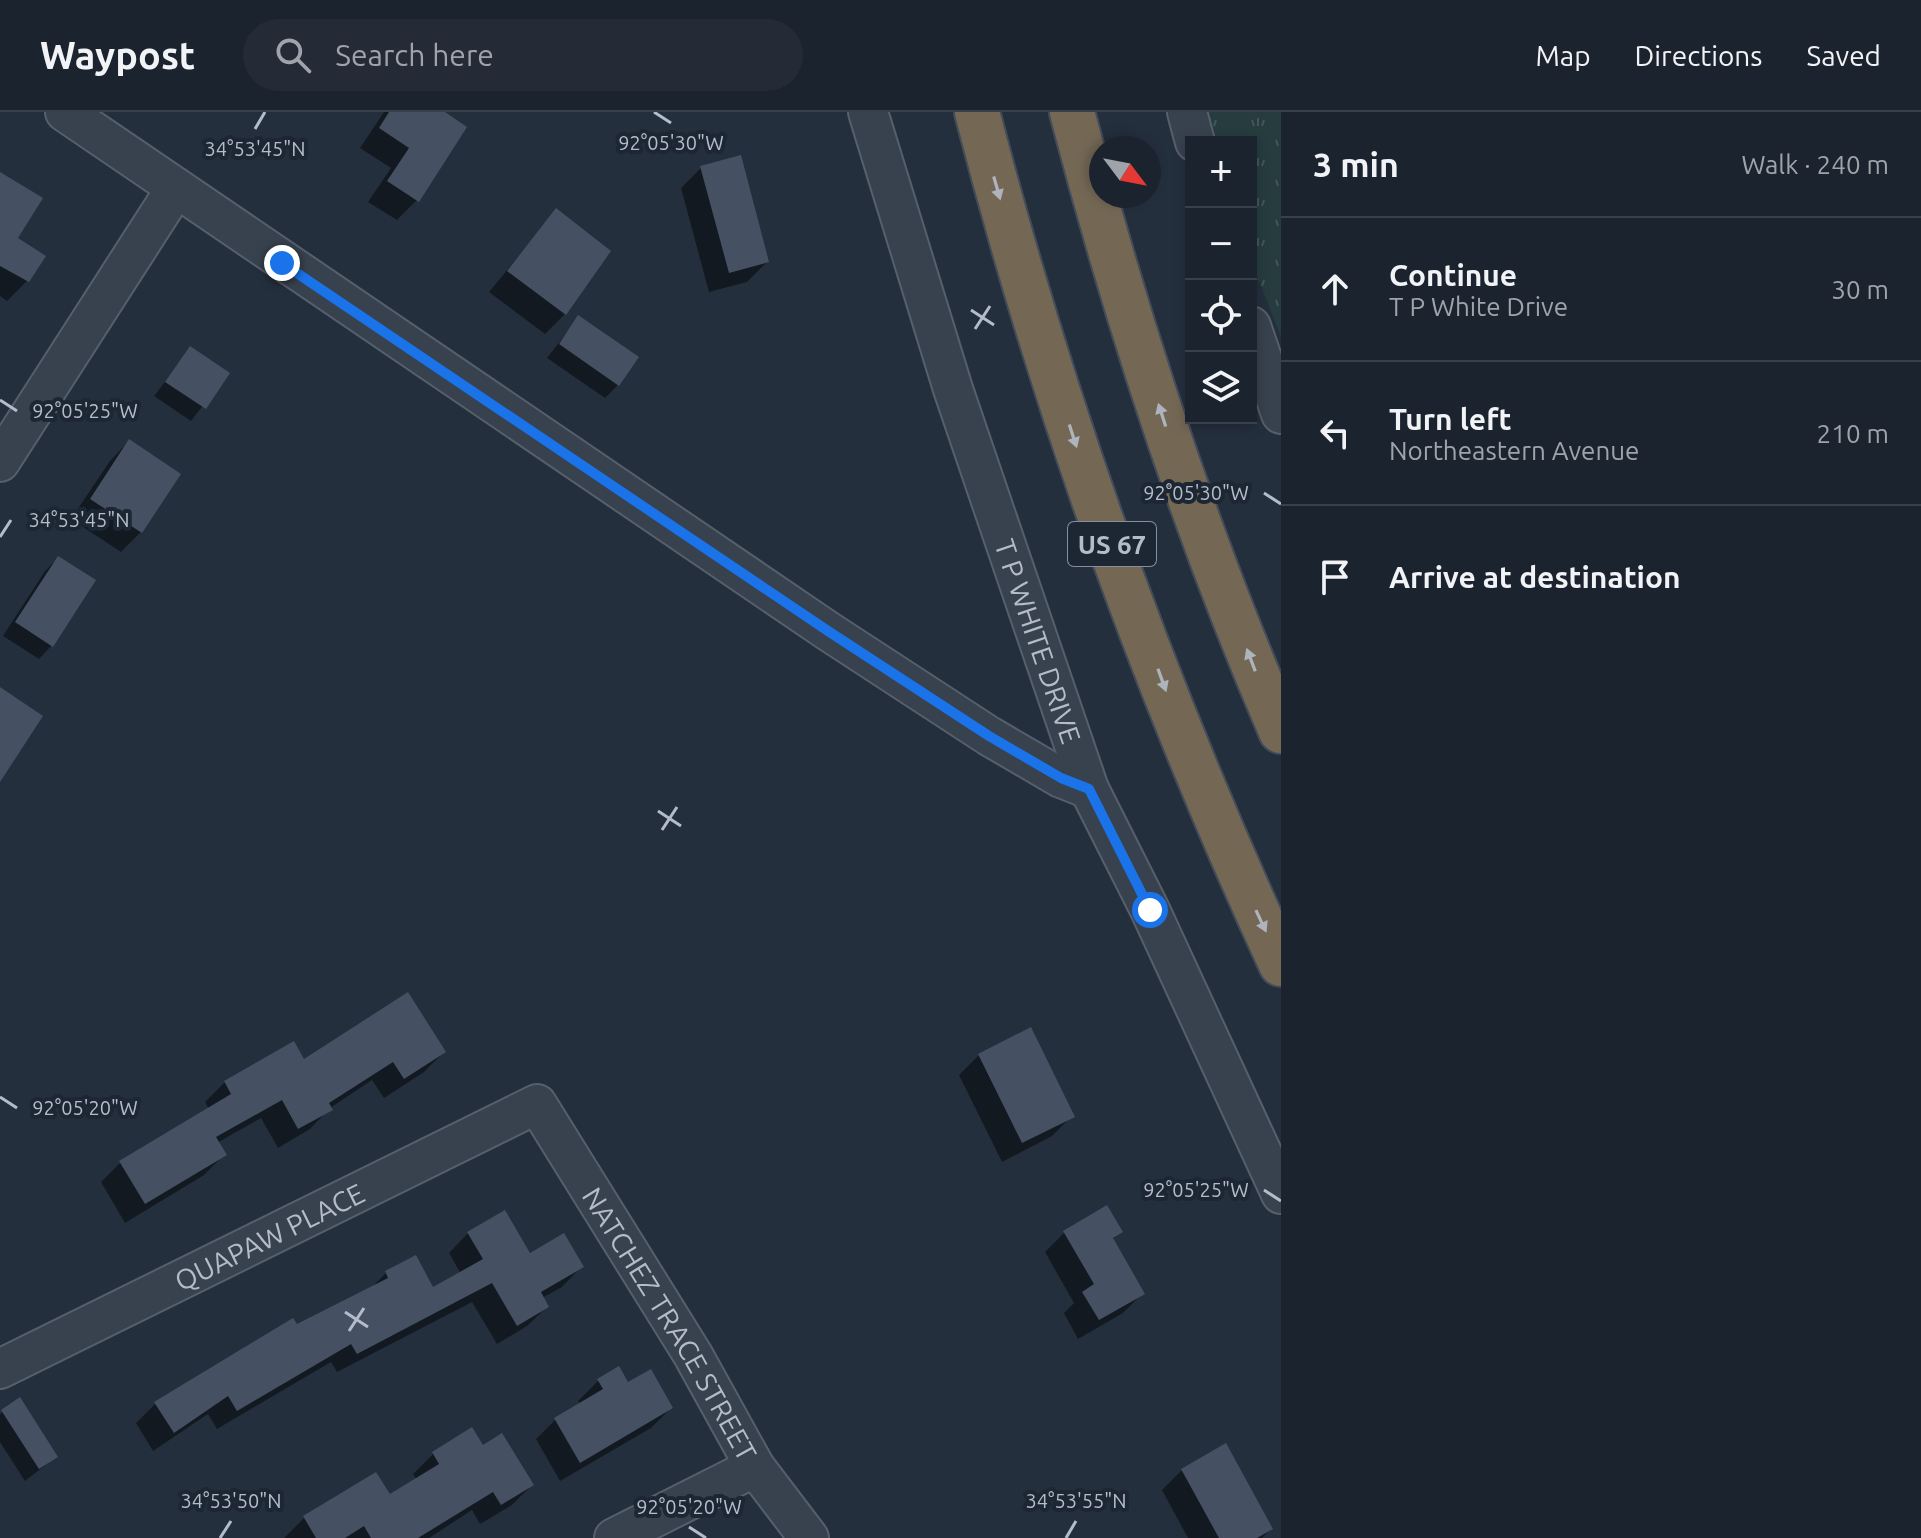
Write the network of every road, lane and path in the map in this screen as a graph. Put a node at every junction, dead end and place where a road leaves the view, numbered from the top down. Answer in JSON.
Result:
{"nodes":[{"id":1,"x":65,"y":112,"type":"edge"},
{"id":2,"x":868,"y":112,"type":"edge"},
{"id":3,"x":977,"y":112,"type":"edge"},
{"id":4,"x":1072,"y":112,"type":"edge"},
{"id":5,"x":1187,"y":112,"type":"edge"},
{"id":6,"x":1193,"y":136,"type":"edge"},
{"id":7,"x":176,"y":188,"type":"junction"},
{"id":8,"x":1257,"y":344,"type":"edge"},
{"id":9,"x":1281,"y":414,"type":"edge"},
{"id":10,"x":0,"y":462,"type":"edge"},
{"id":11,"x":1281,"y":731,"type":"edge"},
{"id":12,"x":1089,"y":789,"type":"junction"},
{"id":13,"x":1281,"y":964,"type":"edge"},
{"id":14,"x":537,"y":1104,"type":"joint"},
{"id":15,"x":1281,"y":1194,"type":"edge"},
{"id":16,"x":0,"y":1369,"type":"edge"},
{"id":17,"x":755,"y":1467,"type":"junction"},
{"id":18,"x":614,"y":1538,"type":"edge"},
{"id":19,"x":809,"y":1538,"type":"edge"}],
"edges":[{"from":1,"to":7,"type":"street"},
{"from":2,"to":12,"type":"street","name":"T P WHITE DRIVE"},
{"from":3,"to":13,"type":"highway","number":"US 67","one_way":true},
{"from":11,"to":4,"type":"highway","number":"US 67","one_way":true},
{"from":5,"to":6,"type":"street"},
{"from":7,"to":10,"type":"street"},
{"from":7,"to":12,"type":"street"},
{"from":8,"to":9,"type":"street"},
{"from":12,"to":15,"type":"street","name":"T P WHITE DRIVE"},
{"from":14,"to":16,"type":"street","name":"QUAPAW PLACE"},
{"from":14,"to":17,"type":"street","name":"NATCHEZ TRACE STREET"},
{"from":17,"to":18,"type":"street"},
{"from":17,"to":19,"type":"street","name":"NATCHEZ TRACE STREET"}]}
